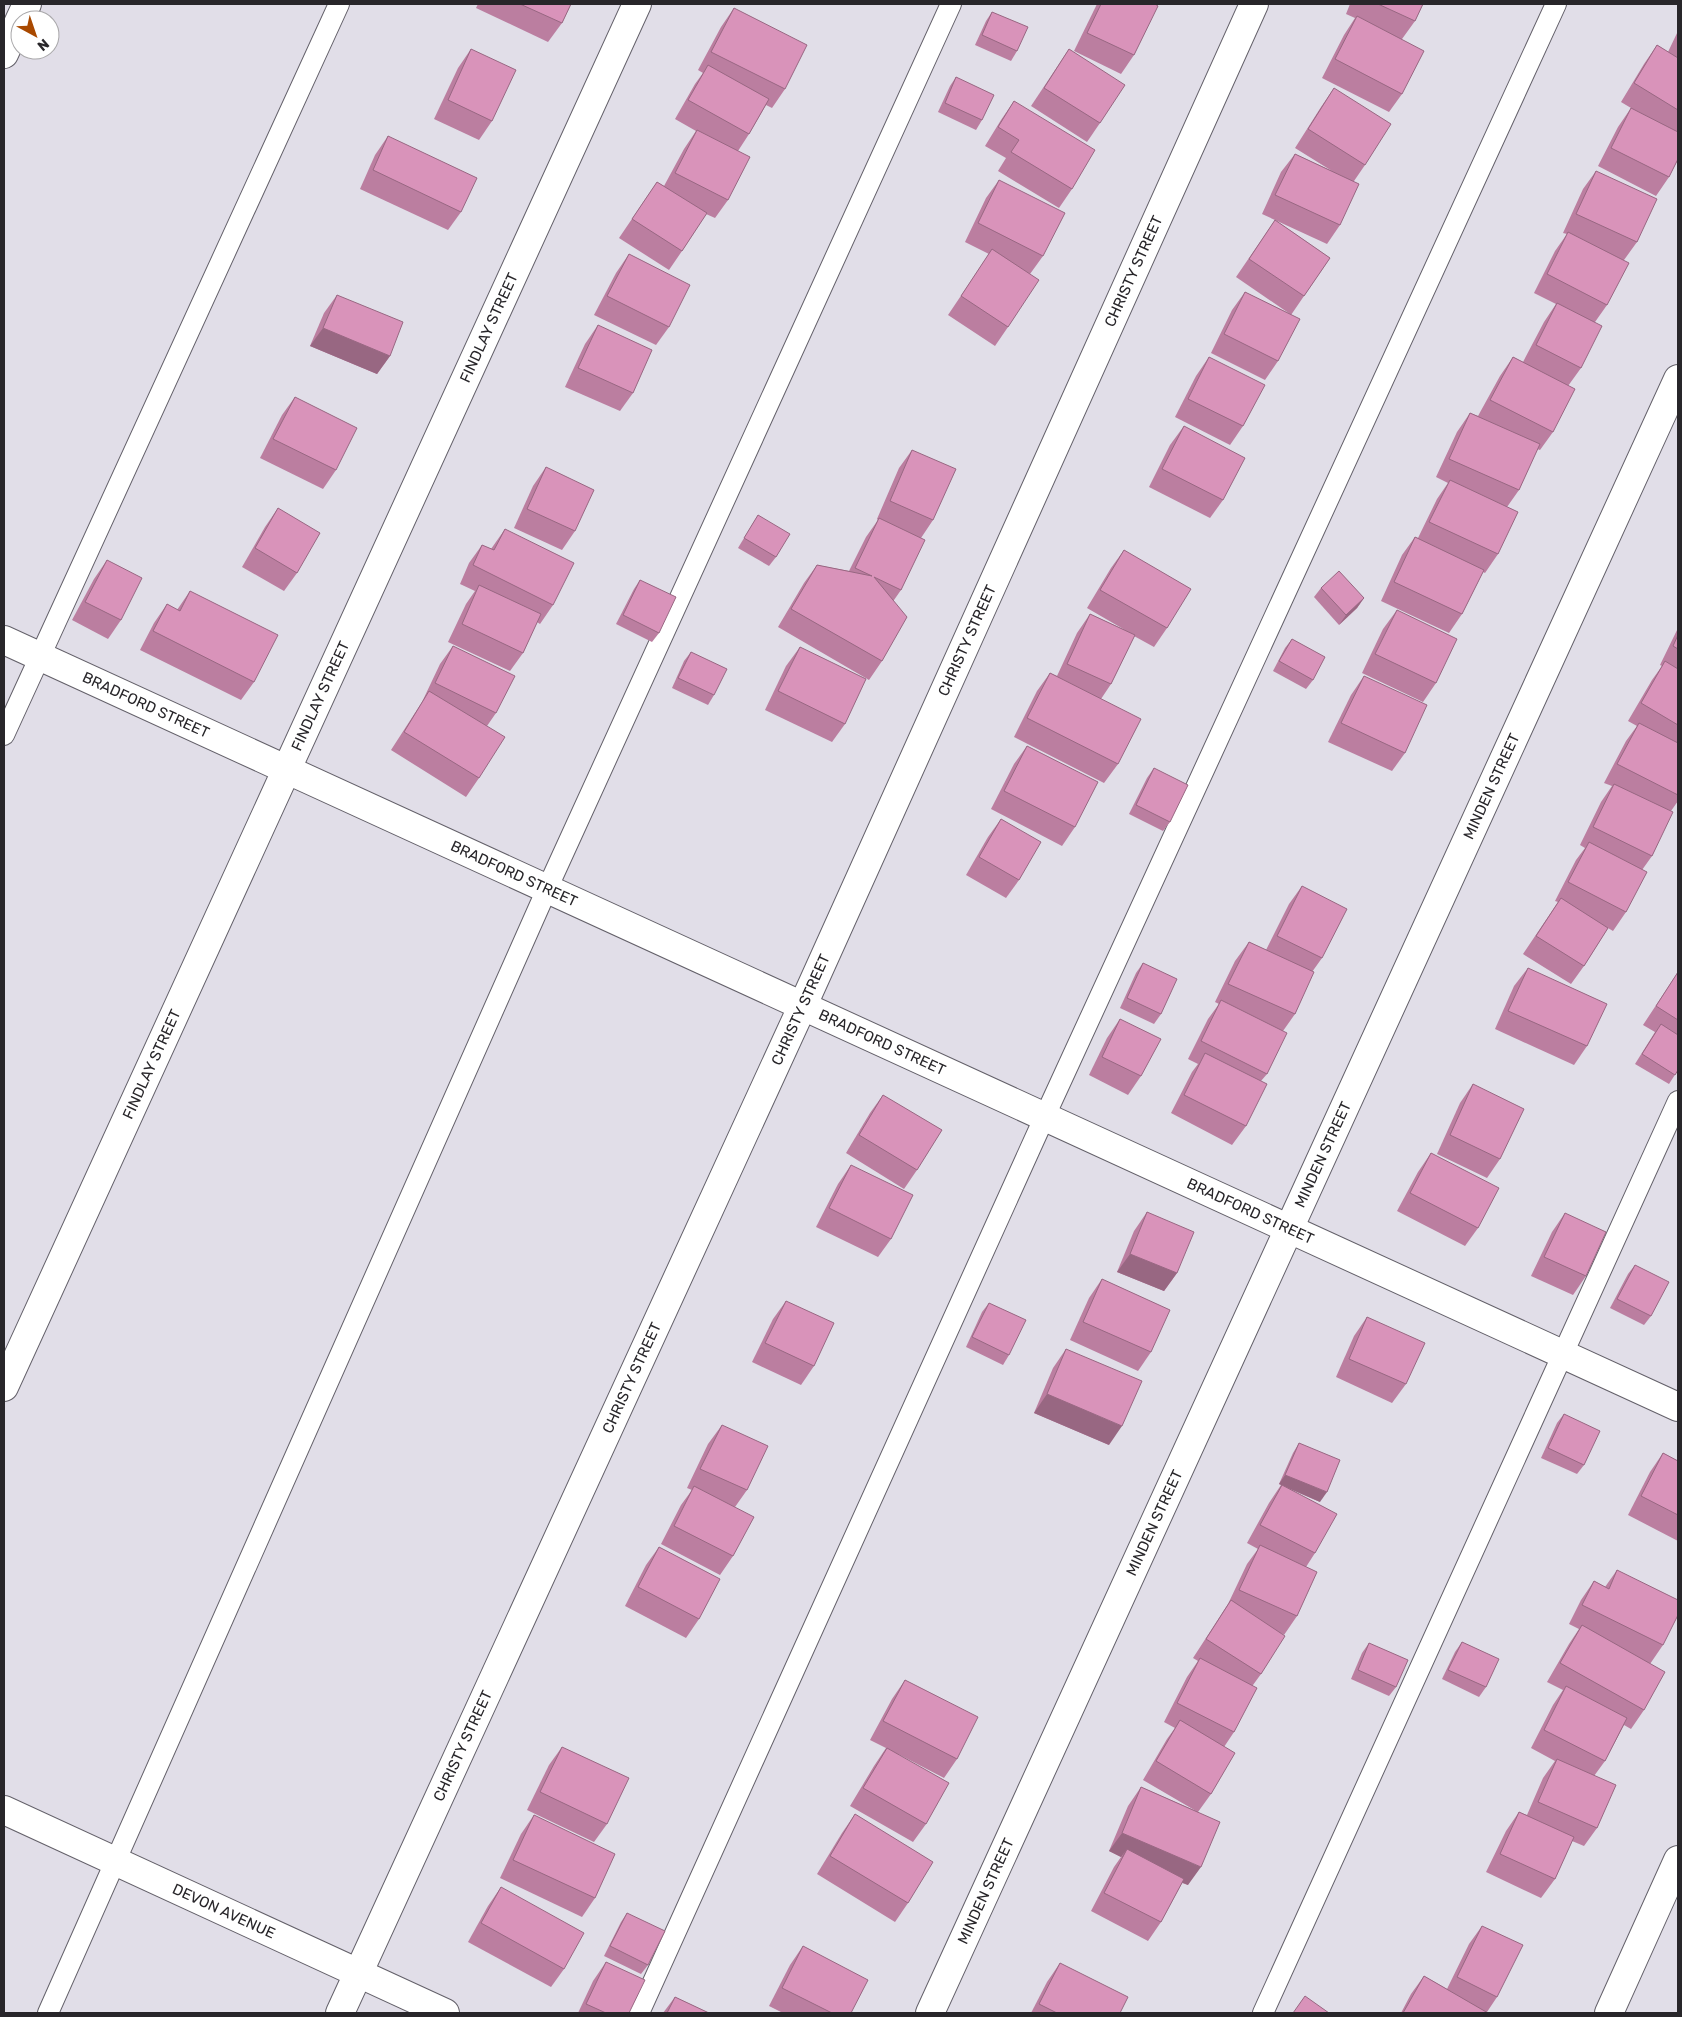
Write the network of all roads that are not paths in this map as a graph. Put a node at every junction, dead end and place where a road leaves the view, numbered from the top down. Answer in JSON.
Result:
{"nodes":[{"id":1,"x":27,"y":4,"type":"edge"},
{"id":2,"x":340,"y":4,"type":"edge"},
{"id":3,"x":637,"y":4,"type":"edge"},
{"id":4,"x":951,"y":4,"type":"edge"},
{"id":5,"x":1254,"y":4,"type":"edge"},
{"id":6,"x":1556,"y":4,"type":"edge"},
{"id":7,"x":4,"y":54,"type":"edge"},
{"id":8,"x":1678,"y":379,"type":"edge"},
{"id":9,"x":4,"y":640,"type":"edge"},
{"id":10,"x":40,"y":656,"type":"junction"},
{"id":11,"x":4,"y":735,"type":"edge"},
{"id":12,"x":287,"y":769,"type":"junction"},
{"id":13,"x":547,"y":889,"type":"junction"},
{"id":14,"x":803,"y":1006,"type":"junction"},
{"id":15,"x":1678,"y":1101,"type":"edge"},
{"id":16,"x":1045,"y":1116,"type":"junction"},
{"id":17,"x":1289,"y":1228,"type":"junction"},
{"id":18,"x":1562,"y":1354,"type":"junction"},
{"id":19,"x":4,"y":1387,"type":"edge"},
{"id":20,"x":1678,"y":1407,"type":"edge"},
{"id":21,"x":4,"y":1810,"type":"edge"},
{"id":22,"x":1678,"y":1860,"type":"edge"},
{"id":23,"x":116,"y":1862,"type":"junction"},
{"id":24,"x":358,"y":1973,"type":"junction"},
{"id":25,"x":48,"y":2013,"type":"edge"},
{"id":26,"x":340,"y":2013,"type":"edge"},
{"id":27,"x":445,"y":2013,"type":"edge"},
{"id":28,"x":639,"y":2013,"type":"edge"},
{"id":29,"x":930,"y":2013,"type":"edge"},
{"id":30,"x":1263,"y":2013,"type":"edge"},
{"id":31,"x":1609,"y":2013,"type":"edge"}],
"edges":[{"from":1,"to":7,"type":"street"},
{"from":2,"to":10,"type":"lane"},
{"from":3,"to":12,"type":"street","name":"FINDLAY STREET"},
{"from":4,"to":13,"type":"lane"},
{"from":5,"to":14,"type":"street","name":"CHRISTY STREET"},
{"from":6,"to":16,"type":"lane"},
{"from":8,"to":17,"type":"street","name":"MINDEN STREET"},
{"from":9,"to":10,"type":"street","name":"BRADFORD STREET"},
{"from":10,"to":11,"type":"lane"},
{"from":10,"to":12,"type":"street","name":"BRADFORD STREET"},
{"from":12,"to":13,"type":"street","name":"BRADFORD STREET"},
{"from":12,"to":19,"type":"street","name":"FINDLAY STREET"},
{"from":13,"to":14,"type":"street","name":"BRADFORD STREET"},
{"from":13,"to":23,"type":"lane"},
{"from":14,"to":16,"type":"street","name":"BRADFORD STREET"},
{"from":14,"to":24,"type":"street","name":"CHRISTY STREET"},
{"from":15,"to":18,"type":"lane"},
{"from":16,"to":17,"type":"street","name":"BRADFORD STREET"},
{"from":16,"to":28,"type":"lane"},
{"from":17,"to":18,"type":"street","name":"BRADFORD STREET"},
{"from":17,"to":29,"type":"street","name":"MINDEN STREET"},
{"from":18,"to":20,"type":"street","name":"BRADFORD STREET"},
{"from":18,"to":30,"type":"lane"},
{"from":21,"to":23,"type":"street","name":"DEVON AVENUE"},
{"from":22,"to":31,"type":"street"},
{"from":23,"to":24,"type":"street","name":"DEVON AVENUE"},
{"from":23,"to":25,"type":"lane"},
{"from":24,"to":26,"type":"street","name":"CHRISTY STREET"},
{"from":24,"to":27,"type":"street","name":"DEVON AVENUE"}]}
